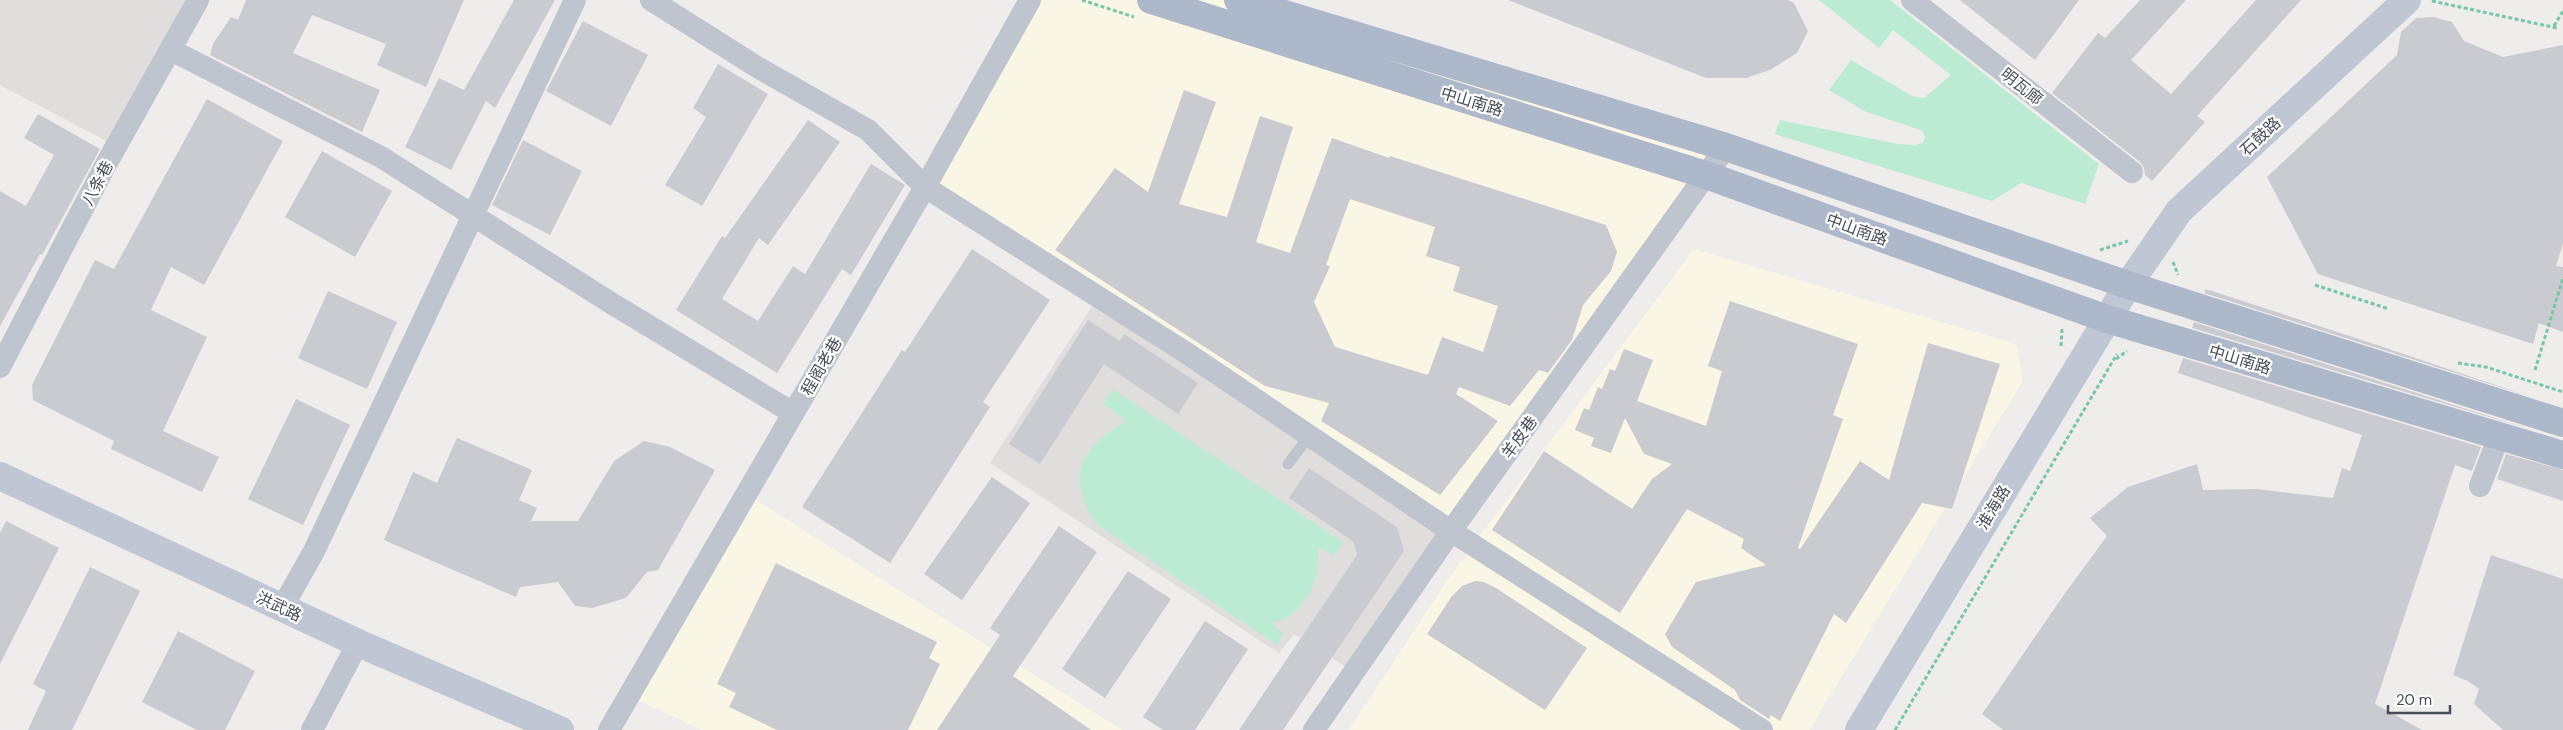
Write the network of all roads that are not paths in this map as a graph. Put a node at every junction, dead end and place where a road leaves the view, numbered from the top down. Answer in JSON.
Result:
{"nodes":[{"id":1,"x":198,"y":0,"type":"edge"},
{"id":2,"x":574,"y":0,"type":"edge"},
{"id":3,"x":651,"y":0,"type":"edge"},
{"id":4,"x":1030,"y":0,"type":"edge"},
{"id":5,"x":1151,"y":0,"type":"edge"},
{"id":6,"x":1238,"y":0,"type":"edge"},
{"id":7,"x":1912,"y":0,"type":"edge"},
{"id":8,"x":2419,"y":0,"type":"edge"},
{"id":9,"x":170,"y":50,"type":"junction"},
{"id":10,"x":1726,"y":147,"type":"junction"},
{"id":11,"x":2132,"y":172,"type":"dead end"},
{"id":12,"x":1706,"y":175,"type":"junction"},
{"id":13,"x":925,"y":187,"type":"junction"},
{"id":14,"x":472,"y":214,"type":"junction"},
{"id":15,"x":2128,"y":285,"type":"junction"},
{"id":16,"x":2107,"y":319,"type":"junction"},
{"id":17,"x":0,"y":368,"type":"edge"},
{"id":18,"x":2381,"y":401,"type":"junction"},
{"id":19,"x":793,"y":413,"type":"junction"},
{"id":20,"x":2563,"y":423,"type":"edge"},
{"id":21,"x":1309,"y":436,"type":"junction"},
{"id":22,"x":2499,"y":436,"type":"junction"},
{"id":23,"x":2563,"y":455,"type":"edge"},
{"id":24,"x":1288,"y":464,"type":"dead end"},
{"id":25,"x":0,"y":476,"type":"edge"},
{"id":26,"x":2480,"y":486,"type":"dead end"},
{"id":27,"x":1451,"y":531,"type":"junction"},
{"id":28,"x":282,"y":608,"type":"junction"},
{"id":29,"x":358,"y":643,"type":"junction"},
{"id":30,"x":312,"y":730,"type":"edge"},
{"id":31,"x":560,"y":730,"type":"edge"},
{"id":32,"x":609,"y":730,"type":"edge"},
{"id":33,"x":1314,"y":730,"type":"edge"},
{"id":34,"x":1762,"y":730,"type":"edge"},
{"id":35,"x":1859,"y":730,"type":"edge"}],
"edges":[{"from":1,"to":9,"type":"street","name":"八条巷"},
{"from":2,"to":14,"type":"street"},
{"from":3,"to":13,"type":"street"},
{"from":4,"to":13,"type":"street","name":"程阁老巷"},
{"from":5,"to":12,"type":"lane"},
{"from":6,"to":10,"type":"main road","name":"中山南路"},
{"from":7,"to":11,"type":"street","name":"明瓦廊"},
{"from":8,"to":15,"type":"main road","name":"石鼓路"},
{"from":9,"to":14,"type":"street"},
{"from":9,"to":17,"type":"street","name":"八条巷"},
{"from":10,"to":12,"type":"street","name":"羊皮巷"},
{"from":10,"to":15,"type":"main road","name":"中山南路"},
{"from":12,"to":16,"type":"main road","name":"中山南路"},
{"from":12,"to":18,"type":"lane"},
{"from":12,"to":27,"type":"street","name":"羊皮巷"},
{"from":13,"to":19,"type":"street","name":"程阁老巷"},
{"from":13,"to":21,"type":"street"},
{"from":14,"to":19,"type":"street"},
{"from":14,"to":28,"type":"street"},
{"from":15,"to":16,"type":"main road","name":"淮海路"},
{"from":15,"to":20,"type":"main road","name":"中山南路"},
{"from":16,"to":18,"type":"main road","name":"中山南路"},
{"from":16,"to":35,"type":"main road","name":"淮海路"},
{"from":18,"to":22,"type":"lane"},
{"from":19,"to":32,"type":"street","name":"程阁老巷"},
{"from":21,"to":24,"type":"lane"},
{"from":21,"to":27,"type":"street"},
{"from":22,"to":23,"type":"lane"},
{"from":22,"to":26,"type":"street"},
{"from":25,"to":28,"type":"main road","name":"洪武路"},
{"from":27,"to":33,"type":"street","name":"羊皮巷"},
{"from":27,"to":34,"type":"street"},
{"from":28,"to":29,"type":"main road","name":"洪武路"},
{"from":29,"to":30,"type":"street"},
{"from":29,"to":31,"type":"main road","name":"洪武路"}]}
